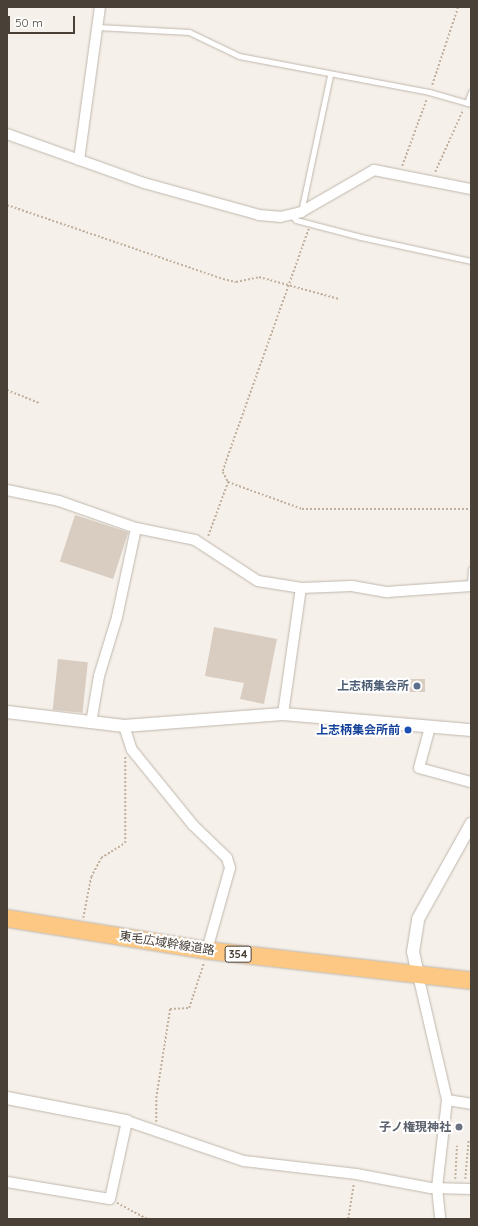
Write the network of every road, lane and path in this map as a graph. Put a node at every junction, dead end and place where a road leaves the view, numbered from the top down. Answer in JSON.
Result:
{"nodes":[{"id":1,"x":100,"y":7,"type":"edge"},
{"id":2,"x":97,"y":27,"type":"junction"},
{"id":3,"x":330,"y":75,"type":"junction"},
{"id":4,"x":471,"y":92,"type":"edge"},
{"id":5,"x":469,"y":103,"type":"edge"},
{"id":6,"x":7,"y":134,"type":"edge"},
{"id":7,"x":79,"y":160,"type":"junction"},
{"id":8,"x":432,"y":180,"type":"junction"},
{"id":9,"x":471,"y":189,"type":"edge"},
{"id":10,"x":7,"y":205,"type":"edge"},
{"id":11,"x":301,"y":212,"type":"junction"},
{"id":12,"x":291,"y":215,"type":"junction"},
{"id":13,"x":311,"y":224,"type":"junction"},
{"id":14,"x":471,"y":261,"type":"edge"},
{"id":15,"x":289,"y":284,"type":"junction"},
{"id":16,"x":339,"y":299,"type":"dead end"},
{"id":17,"x":7,"y":390,"type":"edge"},
{"id":18,"x":39,"y":403,"type":"dead end"},
{"id":19,"x":228,"y":482,"type":"junction"},
{"id":20,"x":7,"y":490,"type":"edge"},
{"id":21,"x":471,"y":509,"type":"edge"},
{"id":22,"x":136,"y":528,"type":"junction"},
{"id":23,"x":205,"y":544,"type":"junction"},
{"id":24,"x":471,"y":569,"type":"edge"},
{"id":25,"x":470,"y":586,"type":"edge"},
{"id":26,"x":301,"y":588,"type":"junction"},
{"id":27,"x":7,"y":712,"type":"edge"},
{"id":28,"x":283,"y":714,"type":"junction"},
{"id":29,"x":91,"y":723,"type":"junction"},
{"id":30,"x":124,"y":726,"type":"junction"},
{"id":31,"x":430,"y":727,"type":"junction"},
{"id":32,"x":471,"y":730,"type":"edge"},
{"id":33,"x":127,"y":743,"type":"junction"},
{"id":34,"x":471,"y":782,"type":"edge"},
{"id":35,"x":471,"y":824,"type":"edge"},
{"id":36,"x":7,"y":908,"type":"edge"},
{"id":37,"x":7,"y":918,"type":"edge"},
{"id":38,"x":82,"y":920,"type":"junction"},
{"id":39,"x":209,"y":945,"type":"junction"},
{"id":40,"x":471,"y":969,"type":"edge"},
{"id":41,"x":417,"y":970,"type":"junction"},
{"id":42,"x":471,"y":980,"type":"edge"},
{"id":43,"x":7,"y":1098,"type":"edge"},
{"id":44,"x":447,"y":1100,"type":"junction"},
{"id":45,"x":471,"y":1104,"type":"edge"},
{"id":46,"x":127,"y":1121,"type":"junction"},
{"id":47,"x":156,"y":1131,"type":"junction"},
{"id":48,"x":468,"y":1141,"type":"dead end"},
{"id":49,"x":457,"y":1146,"type":"dead end"},
{"id":50,"x":356,"y":1174,"type":"junction"},
{"id":51,"x":7,"y":1182,"type":"edge"},
{"id":52,"x":437,"y":1188,"type":"junction"},
{"id":53,"x":463,"y":1189,"type":"edge"},
{"id":54,"x":110,"y":1199,"type":"junction"},
{"id":55,"x":147,"y":1219,"type":"edge"},
{"id":56,"x":348,"y":1219,"type":"edge"},
{"id":57,"x":440,"y":1219,"type":"edge"}],
"edges":[{"from":1,"to":2,"type":"street"},
{"from":2,"to":3,"type":"lane"},
{"from":2,"to":7,"type":"street"},
{"from":3,"to":5,"type":"lane"},
{"from":3,"to":11,"type":"lane"},
{"from":4,"to":5,"type":"lane"},
{"from":5,"to":8,"type":"path"},
{"from":6,"to":7,"type":"street"},
{"from":7,"to":12,"type":"street"},
{"from":8,"to":9,"type":"street"},
{"from":8,"to":11,"type":"street"},
{"from":10,"to":15,"type":"path"},
{"from":11,"to":12,"type":"street"},
{"from":12,"to":13,"type":"lane"},
{"from":13,"to":14,"type":"lane"},
{"from":13,"to":15,"type":"path"},
{"from":15,"to":16,"type":"path"},
{"from":15,"to":19,"type":"path"},
{"from":17,"to":18,"type":"path"},
{"from":19,"to":21,"type":"path"},
{"from":19,"to":23,"type":"path"},
{"from":20,"to":22,"type":"street"},
{"from":22,"to":23,"type":"street"},
{"from":22,"to":29,"type":"street"},
{"from":23,"to":26,"type":"street"},
{"from":24,"to":25,"type":"lane"},
{"from":25,"to":26,"type":"street"},
{"from":26,"to":28,"type":"street"},
{"from":27,"to":29,"type":"street"},
{"from":28,"to":30,"type":"street"},
{"from":28,"to":31,"type":"street"},
{"from":29,"to":30,"type":"street"},
{"from":30,"to":33,"type":"street"},
{"from":31,"to":32,"type":"street"},
{"from":31,"to":34,"type":"street"},
{"from":33,"to":38,"type":"path"},
{"from":33,"to":39,"type":"street"},
{"from":35,"to":41,"type":"street"},
{"from":36,"to":38,"type":"highway","name":"東毛広域幹線道路","number":"354"},
{"from":37,"to":39,"type":"highway","name":"東毛広域幹線道路","number":"354"},
{"from":38,"to":39,"type":"highway","name":"東毛広域幹線道路","number":"354"},
{"from":39,"to":41,"type":"highway","name":"東毛広域幹線道路","number":"354"},
{"from":39,"to":47,"type":"path"},
{"from":40,"to":41,"type":"highway","name":"東毛広域幹線道路","number":"354"},
{"from":41,"to":42,"type":"highway","name":"東毛広域幹線道路","number":"354"},
{"from":41,"to":44,"type":"street"},
{"from":43,"to":46,"type":"street"},
{"from":44,"to":45,"type":"street"},
{"from":44,"to":52,"type":"street"},
{"from":46,"to":47,"type":"street"},
{"from":46,"to":54,"type":"street"},
{"from":47,"to":50,"type":"street"},
{"from":48,"to":53,"type":"path"},
{"from":49,"to":53,"type":"path"},
{"from":50,"to":52,"type":"street"},
{"from":50,"to":56,"type":"path"},
{"from":51,"to":54,"type":"street"},
{"from":52,"to":53,"type":"street"},
{"from":52,"to":57,"type":"street"},
{"from":54,"to":55,"type":"path"}]}
